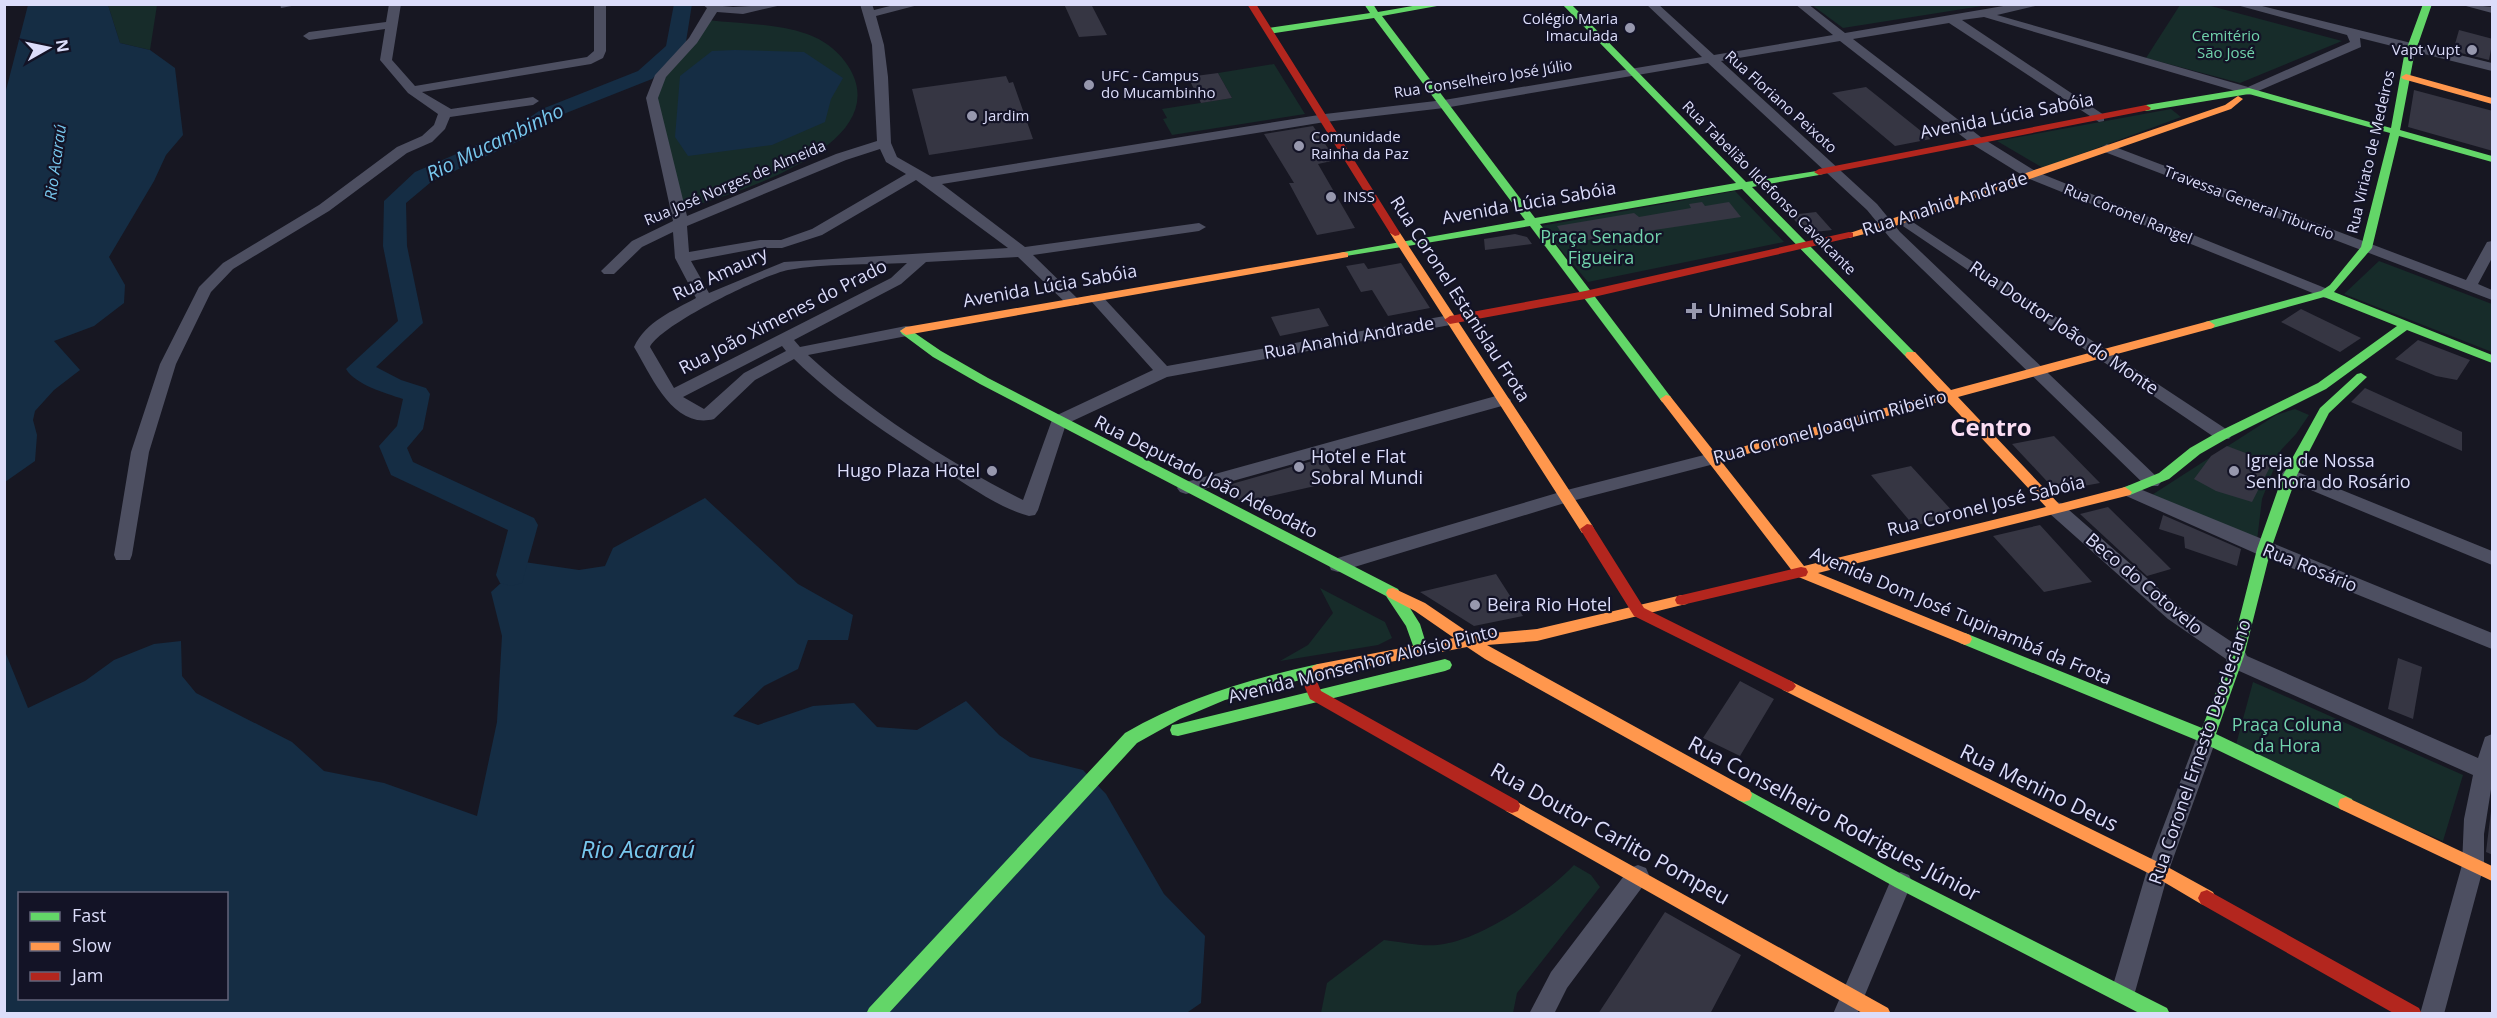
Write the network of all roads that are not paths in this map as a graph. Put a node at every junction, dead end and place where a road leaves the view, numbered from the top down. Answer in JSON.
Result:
{"nodes":[{"id":1,"x":395,"y":4,"type":"edge"},
{"id":2,"x":600,"y":4,"type":"edge"},
{"id":3,"x":781,"y":4,"type":"edge"},
{"id":4,"x":917,"y":4,"type":"edge"},
{"id":5,"x":1251,"y":4,"type":"edge"},
{"id":6,"x":1368,"y":4,"type":"edge"},
{"id":7,"x":1444,"y":4,"type":"edge"},
{"id":8,"x":1566,"y":4,"type":"edge"},
{"id":9,"x":1651,"y":4,"type":"edge"},
{"id":10,"x":1800,"y":4,"type":"edge"},
{"id":11,"x":2039,"y":4,"type":"edge"},
{"id":12,"x":2238,"y":4,"type":"edge"},
{"id":13,"x":2428,"y":4,"type":"edge"},
{"id":14,"x":2470,"y":4,"type":"edge"},
{"id":15,"x":711,"y":6,"type":"edge"},
{"id":16,"x":757,"y":6,"type":"edge"},
{"id":17,"x":2022,"y":6,"type":"edge"},
{"id":18,"x":868,"y":9,"type":"edge"},
{"id":19,"x":2493,"y":10,"type":"edge"},
{"id":20,"x":1983,"y":14,"type":"junction"},
{"id":21,"x":1377,"y":16,"type":"junction"},
{"id":22,"x":1952,"y":19,"type":"junction"},
{"id":23,"x":390,"y":25,"type":"junction"},
{"id":24,"x":1269,"y":31,"type":"junction"},
{"id":25,"x":2352,"y":33,"type":"junction"},
{"id":26,"x":309,"y":36,"type":"dead end"},
{"id":27,"x":1842,"y":36,"type":"junction"},
{"id":28,"x":2411,"y":52,"type":"junction"},
{"id":29,"x":2333,"y":53,"type":"junction"},
{"id":30,"x":1708,"y":59,"type":"junction"},
{"id":31,"x":2493,"y":67,"type":"edge"},
{"id":32,"x":1632,"y":72,"type":"junction"},
{"id":33,"x":2406,"y":77,"type":"junction"},
{"id":34,"x":412,"y":90,"type":"junction"},
{"id":35,"x":2249,"y":91,"type":"junction"},
{"id":36,"x":2206,"y":96,"type":"junction"},
{"id":37,"x":534,"y":101,"type":"dead end"},
{"id":38,"x":2493,"y":101,"type":"edge"},
{"id":39,"x":1444,"y":104,"type":"junction"},
{"id":40,"x":2228,"y":107,"type":"junction"},
{"id":41,"x":445,"y":113,"type":"junction"},
{"id":42,"x":1325,"y":118,"type":"junction"},
{"id":43,"x":2099,"y":118,"type":"junction"},
{"id":44,"x":2395,"y":132,"type":"junction"},
{"id":45,"x":1977,"y":141,"type":"junction"},
{"id":46,"x":885,"y":143,"type":"junction"},
{"id":47,"x":2107,"y":148,"type":"junction"},
{"id":48,"x":2493,"y":159,"type":"edge"},
{"id":49,"x":1831,"y":170,"type":"junction"},
{"id":50,"x":914,"y":175,"type":"junction"},
{"id":51,"x":2032,"y":175,"type":"junction"},
{"id":52,"x":930,"y":182,"type":"junction"},
{"id":53,"x":1741,"y":184,"type":"junction"},
{"id":54,"x":1905,"y":221,"type":"junction"},
{"id":55,"x":1532,"y":223,"type":"junction"},
{"id":56,"x":681,"y":224,"type":"junction"},
{"id":57,"x":1888,"y":225,"type":"junction"},
{"id":58,"x":1199,"y":227,"type":"dead end"},
{"id":59,"x":782,"y":244,"type":"junction"},
{"id":60,"x":1402,"y":244,"type":"junction"},
{"id":61,"x":2493,"y":245,"type":"edge"},
{"id":62,"x":1804,"y":247,"type":"junction"},
{"id":63,"x":2366,"y":248,"type":"junction"},
{"id":64,"x":1022,"y":252,"type":"junction"},
{"id":65,"x":682,"y":258,"type":"junction"},
{"id":66,"x":921,"y":259,"type":"junction"},
{"id":67,"x":784,"y":266,"type":"junction"},
{"id":68,"x":609,"y":271,"type":"dead end"},
{"id":69,"x":2469,"y":286,"type":"junction"},
{"id":70,"x":2325,"y":293,"type":"junction"},
{"id":71,"x":1585,"y":295,"type":"junction"},
{"id":72,"x":2493,"y":295,"type":"edge"},
{"id":73,"x":1096,"y":298,"type":"junction"},
{"id":74,"x":705,"y":300,"type":"junction"},
{"id":75,"x":1073,"y":302,"type":"junction"},
{"id":76,"x":1450,"y":320,"type":"junction"},
{"id":77,"x":2405,"y":325,"type":"junction"},
{"id":78,"x":906,"y":332,"type":"junction"},
{"id":79,"x":2422,"y":332,"type":"junction"},
{"id":80,"x":783,"y":338,"type":"junction"},
{"id":81,"x":2405,"y":343,"type":"dead end"},
{"id":82,"x":796,"y":353,"type":"junction"},
{"id":83,"x":2103,"y":355,"type":"junction"},
{"id":84,"x":2493,"y":359,"type":"edge"},
{"id":85,"x":2371,"y":370,"type":"dead end"},
{"id":86,"x":1163,"y":372,"type":"junction"},
{"id":87,"x":2040,"y":372,"type":"junction"},
{"id":88,"x":1949,"y":394,"type":"junction"},
{"id":89,"x":671,"y":396,"type":"junction"},
{"id":90,"x":1503,"y":400,"type":"junction"},
{"id":91,"x":708,"y":415,"type":"joint"},
{"id":92,"x":1059,"y":421,"type":"junction"},
{"id":93,"x":2223,"y":435,"type":"junction"},
{"id":94,"x":1713,"y":459,"type":"junction"},
{"id":95,"x":2289,"y":475,"type":"junction"},
{"id":96,"x":2152,"y":482,"type":"junction"},
{"id":97,"x":1185,"y":488,"type":"junction"},
{"id":98,"x":2130,"y":491,"type":"junction"},
{"id":99,"x":1567,"y":496,"type":"junction"},
{"id":100,"x":2055,"y":507,"type":"junction"},
{"id":101,"x":2264,"y":549,"type":"junction"},
{"id":102,"x":123,"y":555,"type":"dead end"},
{"id":103,"x":2493,"y":558,"type":"edge"},
{"id":104,"x":1338,"y":566,"type":"junction"},
{"id":105,"x":1801,"y":572,"type":"junction"},
{"id":106,"x":1392,"y":594,"type":"junction"},
{"id":107,"x":1639,"y":612,"type":"junction"},
{"id":108,"x":1537,"y":635,"type":"junction"},
{"id":109,"x":1467,"y":641,"type":"junction"},
{"id":110,"x":2493,"y":641,"type":"edge"},
{"id":111,"x":1421,"y":650,"type":"junction"},
{"id":112,"x":1490,"y":655,"type":"junction"},
{"id":113,"x":2236,"y":658,"type":"junction"},
{"id":114,"x":1308,"y":672,"type":"junction"},
{"id":115,"x":1315,"y":695,"type":"junction"},
{"id":116,"x":2206,"y":737,"type":"junction"},
{"id":117,"x":2493,"y":743,"type":"edge"},
{"id":118,"x":1108,"y":762,"type":"junction"},
{"id":119,"x":2485,"y":771,"type":"junction"},
{"id":120,"x":2483,"y":869,"type":"edge"},
{"id":121,"x":2158,"y":870,"type":"junction"},
{"id":122,"x":1638,"y":875,"type":"junction"},
{"id":123,"x":1902,"y":882,"type":"junction"},
{"id":124,"x":2121,"y":997,"type":"junction"},
{"id":125,"x":1849,"y":1006,"type":"edge"},
{"id":126,"x":876,"y":1014,"type":"edge"},
{"id":127,"x":1541,"y":1014,"type":"edge"},
{"id":128,"x":1882,"y":1014,"type":"edge"},
{"id":129,"x":2161,"y":1014,"type":"edge"},
{"id":130,"x":2414,"y":1014,"type":"edge"},
{"id":131,"x":2432,"y":1014,"type":"edge"}],
"edges":[{"from":1,"to":23,"type":"street"},
{"from":2,"to":34,"type":"street"},
{"from":3,"to":16,"type":"street"},
{"from":4,"to":18,"type":"street"},
{"from":5,"to":24,"type":"main road","name":"Rua Coronel Estanislau Frota"},
{"from":6,"to":21,"type":"main road","name":"Avenida Dom José Tupinambá da Frota"},
{"from":7,"to":21,"type":"main road"},
{"from":8,"to":32,"type":"main road","name":"Rua Tabelião Ildefonso Cavalcante"},
{"from":9,"to":30,"type":"street","name":"Rua Floriano Peixoto"},
{"from":10,"to":27,"type":"street","name":"Rua Coronel Rangel"},
{"from":11,"to":17,"type":"street","name":"Rua Conselheiro José Júlio"},
{"from":12,"to":25,"type":"street"},
{"from":13,"to":28,"type":"main road","name":"Rua Viriato de Medeiros"},
{"from":14,"to":19,"type":"street"},
{"from":15,"to":16,"type":"street"},
{"from":15,"to":56,"type":"street"},
{"from":17,"to":20,"type":"street","name":"Rua Conselheiro José Júlio"},
{"from":18,"to":46,"type":"street"},
{"from":20,"to":22,"type":"street","name":"Rua Conselheiro José Júlio"},
{"from":20,"to":35,"type":"street"},
{"from":21,"to":24,"type":"main road"},
{"from":21,"to":39,"type":"main road","name":"Avenida Dom José Tupinambá da Frota"},
{"from":22,"to":27,"type":"street","name":"Rua Conselheiro José Júlio"},
{"from":22,"to":43,"type":"street"},
{"from":23,"to":26,"type":"street"},
{"from":23,"to":34,"type":"street"},
{"from":24,"to":42,"type":"main road","name":"Rua Coronel Estanislau Frota"},
{"from":25,"to":28,"type":"street"},
{"from":25,"to":29,"type":"street","name":"Avenida Lúcia Sabóia"},
{"from":27,"to":30,"type":"street","name":"Rua Conselheiro José Júlio"},
{"from":27,"to":45,"type":"street","name":"Rua Coronel Rangel"},
{"from":28,"to":29,"type":"street","name":"Avenida Lúcia Sabóia"},
{"from":28,"to":31,"type":"street"},
{"from":28,"to":33,"type":"main road","name":"Rua Viriato de Medeiros"},
{"from":29,"to":35,"type":"street","name":"Avenida Lúcia Sabóia"},
{"from":30,"to":32,"type":"street","name":"Rua Conselheiro José Júlio"},
{"from":30,"to":49,"type":"street","name":"Rua Floriano Peixoto"},
{"from":32,"to":39,"type":"street","name":"Rua Conselheiro José Júlio"},
{"from":32,"to":53,"type":"main road","name":"Rua Tabelião Ildefonso Cavalcante"},
{"from":33,"to":38,"type":"main road"},
{"from":33,"to":44,"type":"main road","name":"Rua Viriato de Medeiros"},
{"from":34,"to":41,"type":"street"},
{"from":35,"to":36,"type":"main road","name":"Avenida Lúcia Sabóia"},
{"from":35,"to":40,"type":"main road","name":"Rua Anahid Andrade"},
{"from":35,"to":44,"type":"main road"},
{"from":36,"to":40,"type":"main road"},
{"from":36,"to":43,"type":"main road","name":"Avenida Lúcia Sabóia"},
{"from":37,"to":41,"type":"street"},
{"from":39,"to":42,"type":"street","name":"Rua Conselheiro José Júlio"},
{"from":39,"to":55,"type":"main road","name":"Avenida Dom José Tupinambá da Frota"},
{"from":40,"to":47,"type":"main road","name":"Rua Anahid Andrade"},
{"from":41,"to":102,"type":"street"},
{"from":42,"to":52,"type":"street","name":"Rua Conselheiro José Júlio"},
{"from":42,"to":60,"type":"main road","name":"Rua Coronel Estanislau Frota"},
{"from":43,"to":45,"type":"main road","name":"Avenida Lúcia Sabóia"},
{"from":44,"to":48,"type":"main road"},
{"from":44,"to":63,"type":"main road","name":"Rua Viriato de Medeiros"},
{"from":45,"to":49,"type":"main road","name":"Avenida Lúcia Sabóia"},
{"from":45,"to":51,"type":"street","name":"Rua Coronel Rangel"},
{"from":46,"to":50,"type":"street"},
{"from":46,"to":56,"type":"street","name":"Rua José Norges de Almeida"},
{"from":47,"to":51,"type":"main road","name":"Rua Anahid Andrade"},
{"from":47,"to":63,"type":"street","name":"Travessa General Tiburcio"},
{"from":49,"to":53,"type":"main road","name":"Avenida Lúcia Sabóia"},
{"from":49,"to":57,"type":"street","name":"Rua Floriano Peixoto"},
{"from":50,"to":52,"type":"street"},
{"from":50,"to":59,"type":"street"},
{"from":51,"to":54,"type":"main road","name":"Rua Anahid Andrade"},
{"from":51,"to":70,"type":"street","name":"Rua Coronel Rangel"},
{"from":52,"to":64,"type":"street"},
{"from":53,"to":55,"type":"main road","name":"Avenida Lúcia Sabóia"},
{"from":53,"to":62,"type":"main road","name":"Rua Tabelião Ildefonso Cavalcante"},
{"from":54,"to":57,"type":"main road","name":"Rua Anahid Andrade"},
{"from":54,"to":83,"type":"street","name":"Rua Doutor João do Monte"},
{"from":55,"to":60,"type":"main road","name":"Avenida Lúcia Sabóia"},
{"from":55,"to":71,"type":"main road","name":"Avenida Dom José Tupinambá da Frota"},
{"from":56,"to":65,"type":"street"},
{"from":56,"to":68,"type":"street","name":"Rua José Norges de Almeida"},
{"from":57,"to":62,"type":"main road","name":"Rua Anahid Andrade"},
{"from":57,"to":87,"type":"street"},
{"from":58,"to":64,"type":"street"},
{"from":59,"to":65,"type":"street"},
{"from":59,"to":67,"type":"street"},
{"from":60,"to":73,"type":"main road","name":"Avenida Lúcia Sabóia"},
{"from":60,"to":76,"type":"main road","name":"Rua Coronel Estanislau Frota"},
{"from":61,"to":69,"type":"street"},
{"from":62,"to":71,"type":"main road","name":"Rua Anahid Andrade"},
{"from":62,"to":88,"type":"main road","name":"Rua Tabelião Ildefonso Cavalcante"},
{"from":63,"to":69,"type":"street","name":"Travessa General Tiburcio"},
{"from":63,"to":70,"type":"main road","name":"Rua Viriato de Medeiros"},
{"from":64,"to":66,"type":"street"},
{"from":64,"to":75,"type":"street"},
{"from":65,"to":74,"type":"street"},
{"from":66,"to":67,"type":"street","name":"Rua Amaury"},
{"from":66,"to":80,"type":"street","name":"Rua João Ximenes do Prado"},
{"from":67,"to":74,"type":"street","name":"Rua Amaury"},
{"from":69,"to":72,"type":"street","name":"Travessa General Tiburcio"},
{"from":70,"to":77,"type":"main road","name":"Rua Coronel Rangel"},
{"from":70,"to":83,"type":"main road","name":"Rua Coronel Joaquim Ribeiro"},
{"from":71,"to":76,"type":"main road","name":"Rua Anahid Andrade"},
{"from":71,"to":94,"type":"main road","name":"Avenida Dom José Tupinambá da Frota"},
{"from":73,"to":75,"type":"main road","name":"Avenida Lúcia Sabóia"},
{"from":73,"to":86,"type":"street"},
{"from":74,"to":89,"type":"street","name":"Rua Amaury"},
{"from":75,"to":78,"type":"main road","name":"Avenida Lúcia Sabóia"},
{"from":76,"to":86,"type":"street","name":"Rua Anahid Andrade"},
{"from":76,"to":90,"type":"main road","name":"Rua Coronel Estanislau Frota"},
{"from":77,"to":79,"type":"main road","name":"Rua Coronel Rangel"},
{"from":77,"to":93,"type":"main road","name":"Rua Coronel José Sabóia"},
{"from":78,"to":82,"type":"street","name":"Avenida Lúcia Sabóia"},
{"from":78,"to":92,"type":"main road","name":"Rua Deputado João Adeodato"},
{"from":79,"to":81,"type":"main road"},
{"from":79,"to":84,"type":"main road","name":"Rua Coronel Rangel"},
{"from":80,"to":82,"type":"street"},
{"from":80,"to":89,"type":"street","name":"Rua João Ximenes do Prado"},
{"from":82,"to":91,"type":"street","name":"Avenida Lúcia Sabóia"},
{"from":82,"to":92,"type":"street"},
{"from":83,"to":87,"type":"main road","name":"Rua Coronel Joaquim Ribeiro"},
{"from":83,"to":93,"type":"street","name":"Rua Doutor João do Monte"},
{"from":85,"to":95,"type":"main road","name":"Rua Coronel Ernesto Deocleciano"},
{"from":86,"to":92,"type":"street","name":"Rua Anahid Andrade"},
{"from":87,"to":88,"type":"main road","name":"Rua Coronel Joaquim Ribeiro"},
{"from":87,"to":96,"type":"street"},
{"from":88,"to":94,"type":"main road","name":"Rua Coronel Joaquim Ribeiro"},
{"from":88,"to":100,"type":"main road","name":"Rua Tabelião Ildefonso Cavalcante"},
{"from":89,"to":91,"type":"street","name":"Rua João Ximenes do Prado"},
{"from":90,"to":97,"type":"street"},
{"from":90,"to":99,"type":"main road","name":"Rua Coronel Estanislau Frota"},
{"from":92,"to":97,"type":"main road","name":"Rua Deputado João Adeodato"},
{"from":93,"to":96,"type":"main road","name":"Rua Coronel José Sabóia"},
{"from":94,"to":99,"type":"street","name":"Rua Coronel Joaquim Ribeiro"},
{"from":94,"to":105,"type":"main road","name":"Avenida Dom José Tupinambá da Frota"},
{"from":95,"to":101,"type":"main road","name":"Rua Coronel Ernesto Deocleciano"},
{"from":95,"to":103,"type":"street"},
{"from":96,"to":98,"type":"main road","name":"Rua Coronel José Sabóia"},
{"from":97,"to":104,"type":"main road","name":"Rua Deputado João Adeodato"},
{"from":98,"to":100,"type":"main road","name":"Rua Coronel José Sabóia"},
{"from":98,"to":101,"type":"street","name":"Rua Rosário"},
{"from":99,"to":104,"type":"street","name":"Rua Coronel Joaquim Ribeiro"},
{"from":99,"to":107,"type":"main road","name":"Rua Coronel Estanislau Frota"},
{"from":100,"to":105,"type":"main road","name":"Rua Coronel José Sabóia"},
{"from":100,"to":113,"type":"street","name":"Beco do Cotovelo"},
{"from":101,"to":110,"type":"street","name":"Rua Rosário"},
{"from":101,"to":113,"type":"main road","name":"Rua Coronel Ernesto Deocleciano"},
{"from":104,"to":106,"type":"main road","name":"Rua Deputado João Adeodato"},
{"from":105,"to":107,"type":"main road","name":"Rua Coronel José Sabóia"},
{"from":105,"to":116,"type":"main road","name":"Avenida Dom José Tupinambá da Frota"},
{"from":106,"to":109,"type":"main road","name":"Rua Deputado João Adeodato"},
{"from":106,"to":111,"type":"main road"},
{"from":107,"to":108,"type":"main road","name":"Rua Coronel José Sabóia"},
{"from":107,"to":121,"type":"main road","name":"Rua Menino Deus"},
{"from":108,"to":109,"type":"main road","name":"Avenida Monsenhor Aloísio Pinto"},
{"from":108,"to":112,"type":"main road","name":"Avenida Monsenhor Aloísio Pinto"},
{"from":109,"to":111,"type":"main road","name":"Avenida Monsenhor Aloísio Pinto"},
{"from":109,"to":112,"type":"main road","name":"Rua Deputado João Adeodato"},
{"from":111,"to":114,"type":"main road","name":"Avenida Monsenhor Aloísio Pinto"},
{"from":112,"to":115,"type":"main road","name":"Avenida Monsenhor Aloísio Pinto"},
{"from":112,"to":123,"type":"main road","name":"Rua Conselheiro Rodrigues Júnior"},
{"from":113,"to":116,"type":"main road","name":"Rua Coronel Ernesto Deocleciano"},
{"from":113,"to":119,"type":"street","name":"Beco do Cotovelo"},
{"from":114,"to":115,"type":"main road"},
{"from":114,"to":118,"type":"main road","name":"Avenida Monsenhor Aloísio Pinto"},
{"from":115,"to":118,"type":"main road","name":"Avenida Monsenhor Aloísio Pinto"},
{"from":115,"to":122,"type":"main road","name":"Rua Doutor Carlito Pompeu"},
{"from":116,"to":120,"type":"main road","name":"Avenida Dom José Tupinambá da Frota"},
{"from":116,"to":121,"type":"street","name":"Rua Coronel Ernesto Deocleciano"},
{"from":117,"to":119,"type":"street"},
{"from":118,"to":126,"type":"main road","name":"Avenida Monsenhor Aloísio Pinto"},
{"from":119,"to":120,"type":"street"},
{"from":120,"to":131,"type":"street"},
{"from":121,"to":124,"type":"street","name":"Rua Coronel Ernesto Deocleciano"},
{"from":121,"to":130,"type":"main road","name":"Rua Menino Deus"},
{"from":122,"to":125,"type":"main road","name":"Rua Doutor Carlito Pompeu"},
{"from":122,"to":127,"type":"street"},
{"from":123,"to":124,"type":"main road","name":"Rua Conselheiro Rodrigues Júnior"},
{"from":123,"to":125,"type":"street"},
{"from":124,"to":129,"type":"main road","name":"Rua Conselheiro Rodrigues Júnior"},
{"from":125,"to":128,"type":"main road","name":"Rua Doutor Carlito Pompeu"}]}
